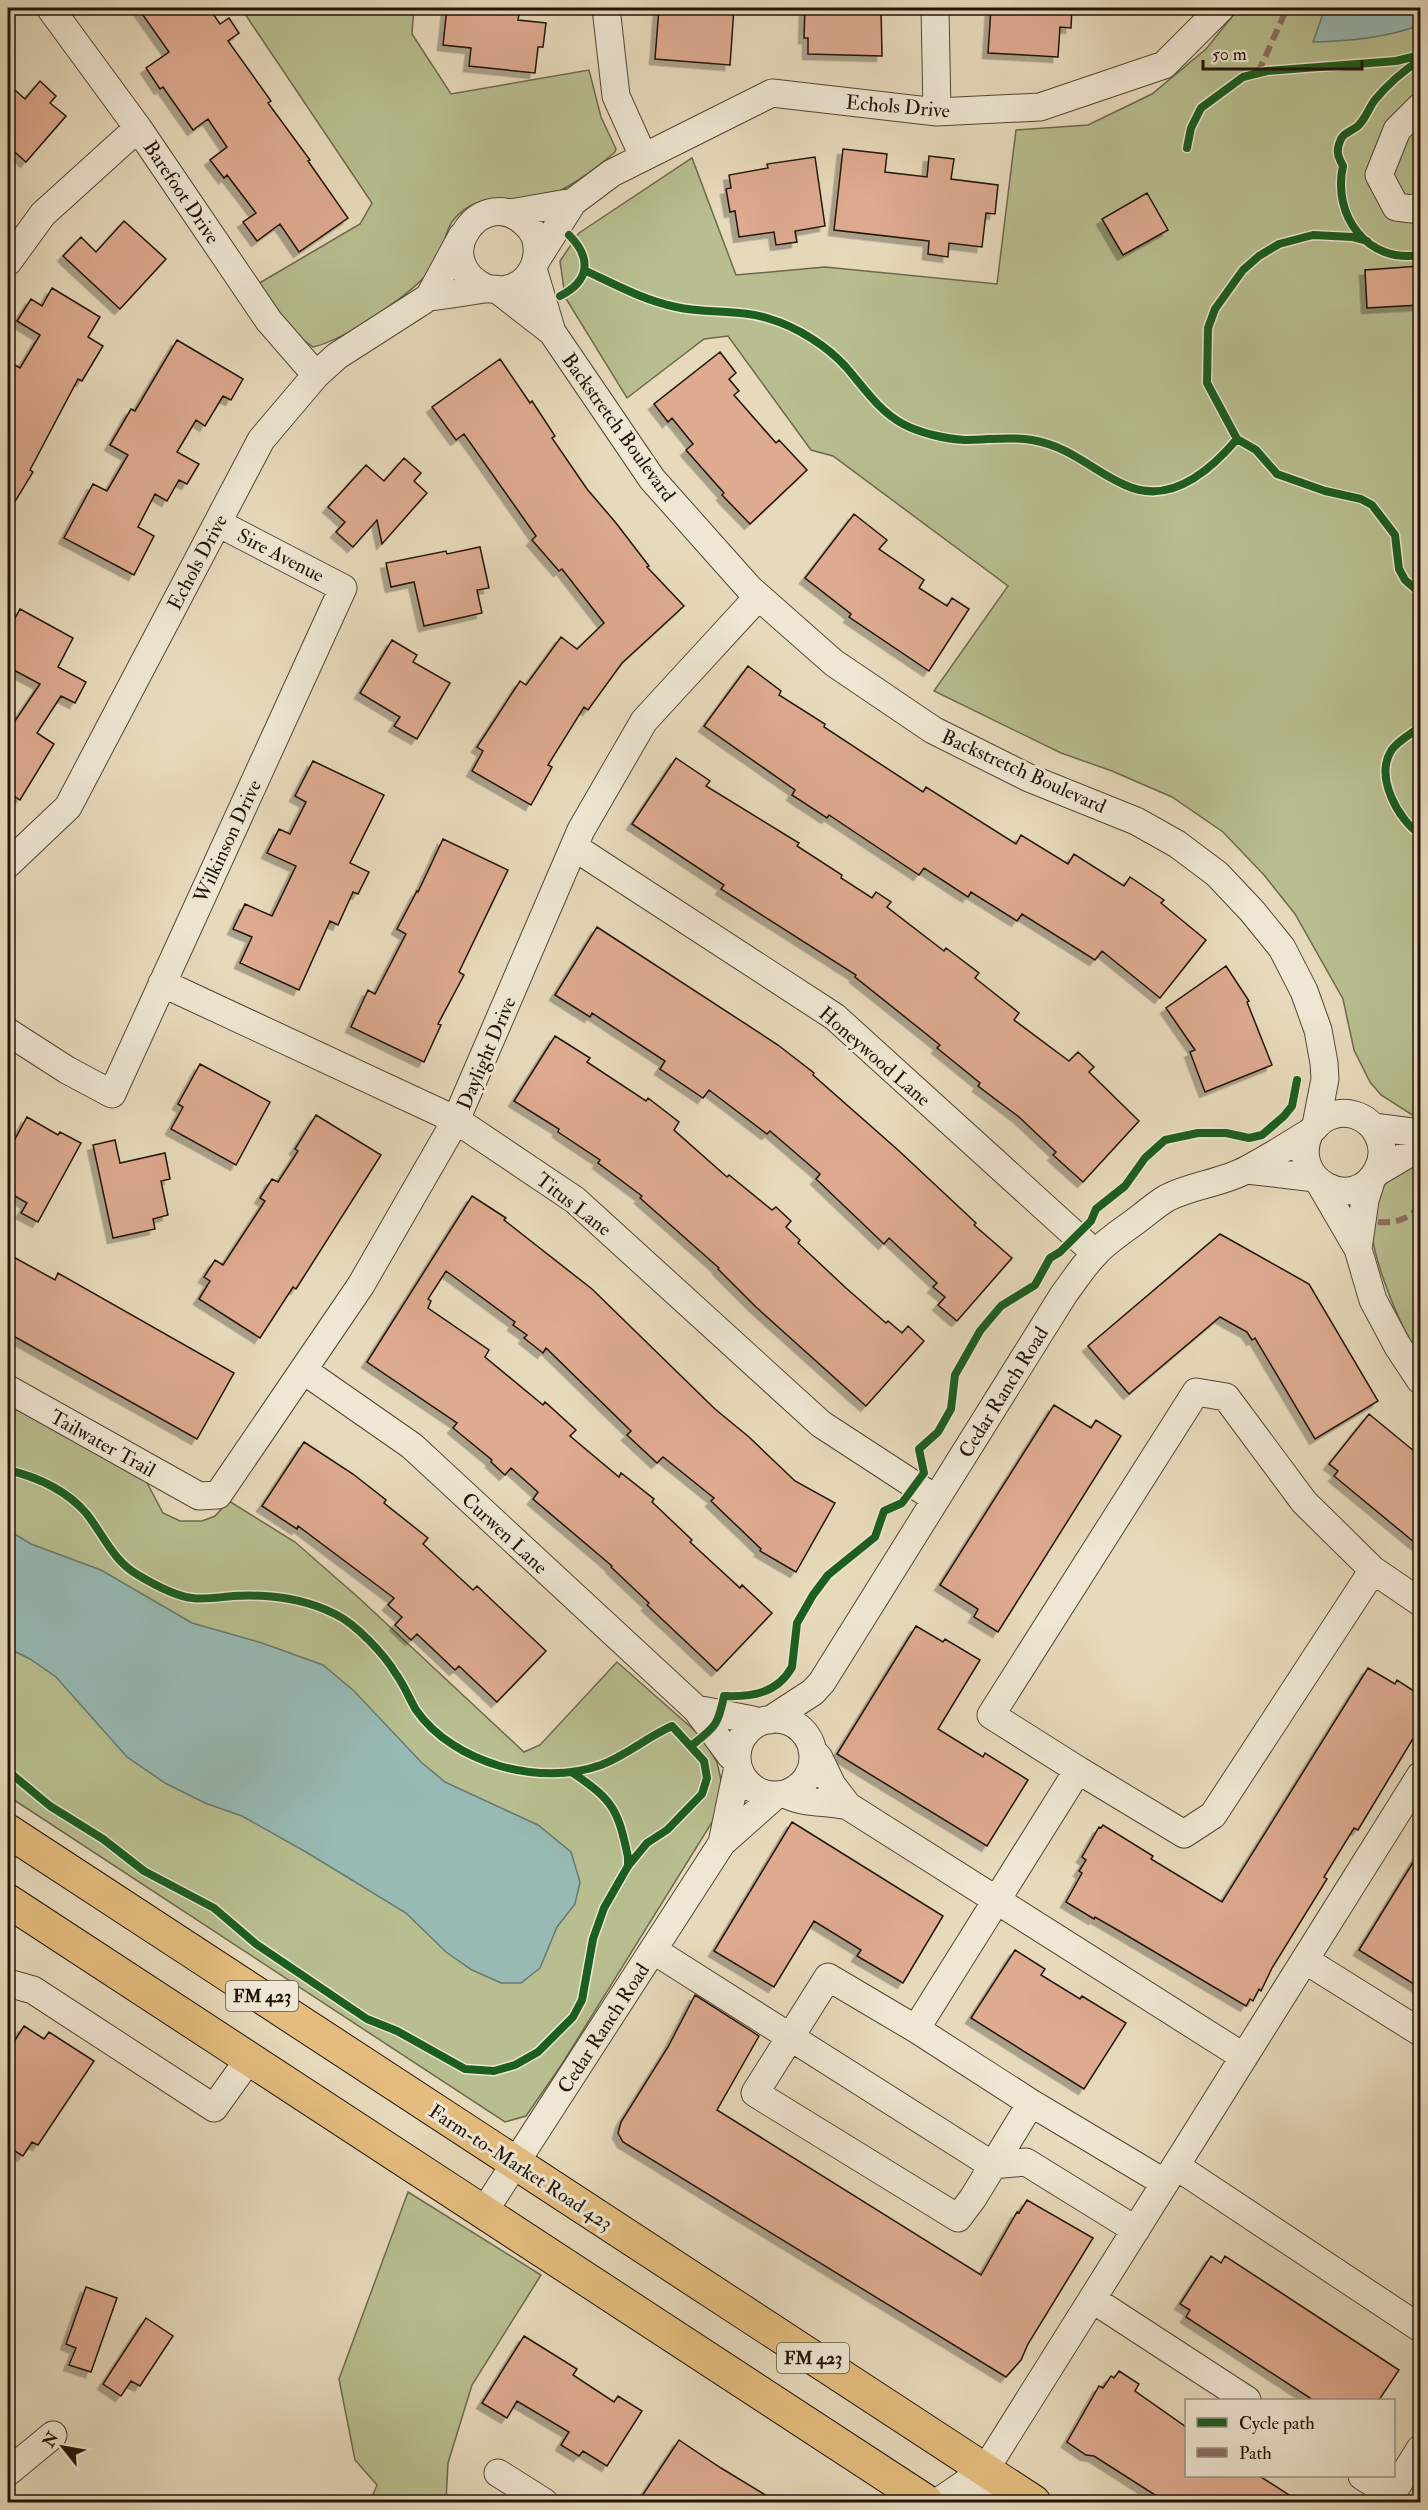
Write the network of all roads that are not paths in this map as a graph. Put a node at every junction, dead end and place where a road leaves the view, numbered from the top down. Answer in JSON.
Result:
{"nodes":[{"id":1,"x":50,"y":8,"type":"edge"},
{"id":2,"x":606,"y":8,"type":"edge"},
{"id":3,"x":935,"y":8,"type":"edge"},
{"id":4,"x":1221,"y":8,"type":"edge"},
{"id":5,"x":1420,"y":107,"type":"edge"},
{"id":6,"x":937,"y":112,"type":"junction"},
{"id":7,"x":138,"y":128,"type":"junction"},
{"id":8,"x":643,"y":156,"type":"junction"},
{"id":9,"x":573,"y":202,"type":"junction"},
{"id":10,"x":1420,"y":206,"type":"edge"},
{"id":11,"x":510,"y":213,"type":"junction"},
{"id":12,"x":462,"y":236,"type":"junction"},
{"id":13,"x":8,"y":262,"type":"edge"},
{"id":14,"x":535,"y":264,"type":"junction"},
{"id":15,"x":493,"y":290,"type":"junction"},
{"id":16,"x":429,"y":297,"type":"junction"},
{"id":17,"x":552,"y":332,"type":"junction"},
{"id":18,"x":316,"y":375,"type":"junction"},
{"id":19,"x":218,"y":523,"type":"junction"},
{"id":20,"x":343,"y":588,"type":"joint"},
{"id":21,"x":758,"y":597,"type":"junction"},
{"id":22,"x":574,"y":847,"type":"junction"},
{"id":23,"x":8,"y":864,"type":"edge"},
{"id":24,"x":162,"y":983,"type":"junction"},
{"id":25,"x":8,"y":1032,"type":"edge"},
{"id":26,"x":1324,"y":1063,"type":"junction"},
{"id":27,"x":456,"y":1120,"type":"junction"},
{"id":28,"x":1368,"y":1123,"type":"junction"},
{"id":29,"x":1313,"y":1128,"type":"junction"},
{"id":30,"x":1420,"y":1133,"type":"edge"},
{"id":31,"x":1420,"y":1147,"type":"edge"},
{"id":32,"x":1247,"y":1170,"type":"junction"},
{"id":33,"x":1374,"y":1175,"type":"junction"},
{"id":34,"x":1317,"y":1180,"type":"junction"},
{"id":35,"x":1358,"y":1249,"type":"junction"},
{"id":36,"x":1095,"y":1253,"type":"junction"},
{"id":37,"x":303,"y":1371,"type":"junction"},
{"id":38,"x":1420,"y":1380,"type":"edge"},
{"id":39,"x":8,"y":1389,"type":"edge"},
{"id":40,"x":199,"y":1496,"type":"joint"},
{"id":41,"x":936,"y":1499,"type":"junction"},
{"id":42,"x":1373,"y":1570,"type":"junction"},
{"id":43,"x":1420,"y":1602,"type":"edge"},
{"id":44,"x":822,"y":1683,"type":"junction"},
{"id":45,"x":696,"y":1709,"type":"junction"},
{"id":46,"x":764,"y":1722,"type":"junction"},
{"id":47,"x":810,"y":1745,"type":"junction"},
{"id":48,"x":738,"y":1764,"type":"junction"},
{"id":49,"x":1078,"y":1770,"type":"junction"},
{"id":50,"x":1420,"y":1776,"type":"edge"},
{"id":51,"x":780,"y":1794,"type":"junction"},
{"id":52,"x":848,"y":1806,"type":"junction"},
{"id":53,"x":8,"y":1831,"type":"edge"},
{"id":54,"x":722,"y":1843,"type":"junction"},
{"id":55,"x":996,"y":1900,"type":"junction"},
{"id":56,"x":8,"y":1901,"type":"edge"},
{"id":57,"x":653,"y":1950,"type":"junction"},
{"id":58,"x":1305,"y":1960,"type":"junction"},
{"id":59,"x":8,"y":1983,"type":"edge"},
{"id":60,"x":916,"y":2029,"type":"junction"},
{"id":61,"x":1420,"y":2032,"type":"edge"},
{"id":62,"x":790,"y":2039,"type":"junction"},
{"id":63,"x":1244,"y":2057,"type":"junction"},
{"id":64,"x":249,"y":2059,"type":"junction"},
{"id":65,"x":1031,"y":2103,"type":"junction"},
{"id":66,"x":515,"y":2164,"type":"junction"},
{"id":67,"x":992,"y":2165,"type":"junction"},
{"id":68,"x":1170,"y":2174,"type":"junction"},
{"id":69,"x":483,"y":2213,"type":"junction"},
{"id":70,"x":1136,"y":2230,"type":"junction"},
{"id":71,"x":1092,"y":2299,"type":"junction"},
{"id":72,"x":1420,"y":2328,"type":"edge"},
{"id":73,"x":1245,"y":2399,"type":"edge"},
{"id":74,"x":53,"y":2435,"type":"dead end"},
{"id":75,"x":1420,"y":2449,"type":"edge"},
{"id":76,"x":985,"y":2470,"type":"junction"},
{"id":77,"x":8,"y":2472,"type":"edge"},
{"id":78,"x":498,"y":2473,"type":"dead end"},
{"id":79,"x":1364,"y":2477,"type":"edge"},
{"id":80,"x":1389,"y":2499,"type":"edge"},
{"id":81,"x":544,"y":2502,"type":"edge"},
{"id":82,"x":927,"y":2502,"type":"edge"},
{"id":83,"x":938,"y":2502,"type":"edge"},
{"id":84,"x":976,"y":2502,"type":"edge"},
{"id":85,"x":1034,"y":2502,"type":"edge"}],
"edges":[{"from":1,"to":7,"type":"street","name":"Barefoot Drive"},
{"from":2,"to":8,"type":"street"},
{"from":3,"to":6,"type":"street"},
{"from":4,"to":6,"type":"street","name":"Echols Drive"},
{"from":5,"to":10,"type":"street"},
{"from":6,"to":8,"type":"street","name":"Echols Drive"},
{"from":7,"to":13,"type":"street"},
{"from":7,"to":18,"type":"street","name":"Barefoot Drive"},
{"from":8,"to":9,"type":"street","name":"Echols Drive"},
{"from":9,"to":11,"type":"street","name":"Echols Drive"},
{"from":9,"to":14,"type":"street","name":"Echols Drive"},
{"from":11,"to":12,"type":"street"},
{"from":11,"to":14,"type":"street"},
{"from":12,"to":15,"type":"street"},
{"from":12,"to":16,"type":"street","name":"Echols Drive"},
{"from":14,"to":15,"type":"street"},
{"from":14,"to":17,"type":"street","name":"Backstretch Boulevard"},
{"from":15,"to":16,"type":"street","name":"Echols Drive"},
{"from":15,"to":17,"type":"street","name":"Backstretch Boulevard"},
{"from":16,"to":18,"type":"street","name":"Echols Drive"},
{"from":17,"to":21,"type":"street","name":"Backstretch Boulevard"},
{"from":18,"to":19,"type":"street","name":"Echols Drive"},
{"from":19,"to":20,"type":"street","name":"Sire Avenue"},
{"from":19,"to":23,"type":"street","name":"Echols Drive"},
{"from":20,"to":24,"type":"street","name":"Wilkinson Drive"},
{"from":21,"to":22,"type":"street","name":"Daylight Drive"},
{"from":21,"to":26,"type":"street","name":"Backstretch Boulevard"},
{"from":22,"to":27,"type":"street","name":"Daylight Drive"},
{"from":22,"to":36,"type":"street","name":"Honeywood Lane"},
{"from":24,"to":25,"type":"street","name":"Wilkinson Drive"},
{"from":24,"to":27,"type":"street","name":"Titus Lane"},
{"from":26,"to":28,"type":"street","name":"Backstretch Boulevard"},
{"from":26,"to":29,"type":"street","name":"Backstretch Boulevard"},
{"from":27,"to":37,"type":"street","name":"Daylight Drive"},
{"from":27,"to":41,"type":"street","name":"Titus Lane"},
{"from":28,"to":29,"type":"street"},
{"from":28,"to":30,"type":"street"},
{"from":28,"to":33,"type":"street"},
{"from":29,"to":32,"type":"street","name":"Cedar Ranch Road"},
{"from":29,"to":34,"type":"street"},
{"from":31,"to":33,"type":"street"},
{"from":32,"to":34,"type":"street","name":"Cedar Ranch Road"},
{"from":32,"to":36,"type":"street","name":"Cedar Ranch Road"},
{"from":33,"to":34,"type":"street"},
{"from":33,"to":35,"type":"street"},
{"from":34,"to":35,"type":"street"},
{"from":35,"to":38,"type":"street"},
{"from":36,"to":41,"type":"street","name":"Cedar Ranch Road"},
{"from":37,"to":40,"type":"street","name":"Daylight Drive"},
{"from":37,"to":45,"type":"street","name":"Curwen Lane"},
{"from":39,"to":40,"type":"street","name":"Tailwater Trail"},
{"from":41,"to":44,"type":"street","name":"Cedar Ranch Road"},
{"from":42,"to":43,"type":"street"},
{"from":42,"to":49,"type":"street"},
{"from":42,"to":49,"type":"street"},
{"from":44,"to":46,"type":"street","name":"Cedar Ranch Road"},
{"from":44,"to":47,"type":"street","name":"Cedar Ranch Road"},
{"from":45,"to":46,"type":"street"},
{"from":45,"to":48,"type":"street","name":"Curwen Lane"},
{"from":46,"to":47,"type":"street"},
{"from":46,"to":48,"type":"street"},
{"from":47,"to":51,"type":"street"},
{"from":47,"to":52,"type":"street"},
{"from":48,"to":51,"type":"street"},
{"from":48,"to":54,"type":"street","name":"Cedar Ranch Road"},
{"from":49,"to":55,"type":"street"},
{"from":50,"to":58,"type":"street"},
{"from":51,"to":52,"type":"street"},
{"from":51,"to":54,"type":"street","name":"Cedar Ranch Road"},
{"from":52,"to":55,"type":"street"},
{"from":53,"to":66,"type":"main road","name":"Farm-to-Market Road 423","number":"FM 423"},
{"from":54,"to":57,"type":"street","name":"Cedar Ranch Road"},
{"from":55,"to":60,"type":"street"},
{"from":55,"to":63,"type":"street"},
{"from":56,"to":64,"type":"main road","number":"FM 423"},
{"from":57,"to":62,"type":"street"},
{"from":57,"to":66,"type":"street","name":"Cedar Ranch Road"},
{"from":58,"to":61,"type":"street"},
{"from":58,"to":63,"type":"street"},
{"from":59,"to":64,"type":"street"},
{"from":60,"to":62,"type":"street"},
{"from":60,"to":65,"type":"street"},
{"from":62,"to":67,"type":"street"},
{"from":62,"to":67,"type":"street"},
{"from":63,"to":68,"type":"street"},
{"from":64,"to":69,"type":"main road","number":"FM 423"},
{"from":65,"to":67,"type":"street"},
{"from":65,"to":68,"type":"street"},
{"from":66,"to":69,"type":"street","name":"Cedar Ranch Road"},
{"from":66,"to":76,"type":"main road","name":"Farm-to-Market Road 423","number":"FM 423"},
{"from":67,"to":70,"type":"street"},
{"from":68,"to":70,"type":"street"},
{"from":68,"to":72,"type":"street"},
{"from":69,"to":82,"type":"main road","number":"FM 423"},
{"from":70,"to":71,"type":"street"},
{"from":71,"to":73,"type":"street"},
{"from":71,"to":76,"type":"street"},
{"from":74,"to":77,"type":"street"},
{"from":75,"to":80,"type":"street"},
{"from":76,"to":83,"type":"street"},
{"from":76,"to":84,"type":"street"},
{"from":76,"to":85,"type":"main road","name":"Farm-to-Market Road 423","number":"FM 423"},
{"from":78,"to":81,"type":"street"},
{"from":79,"to":80,"type":"street"}]}
